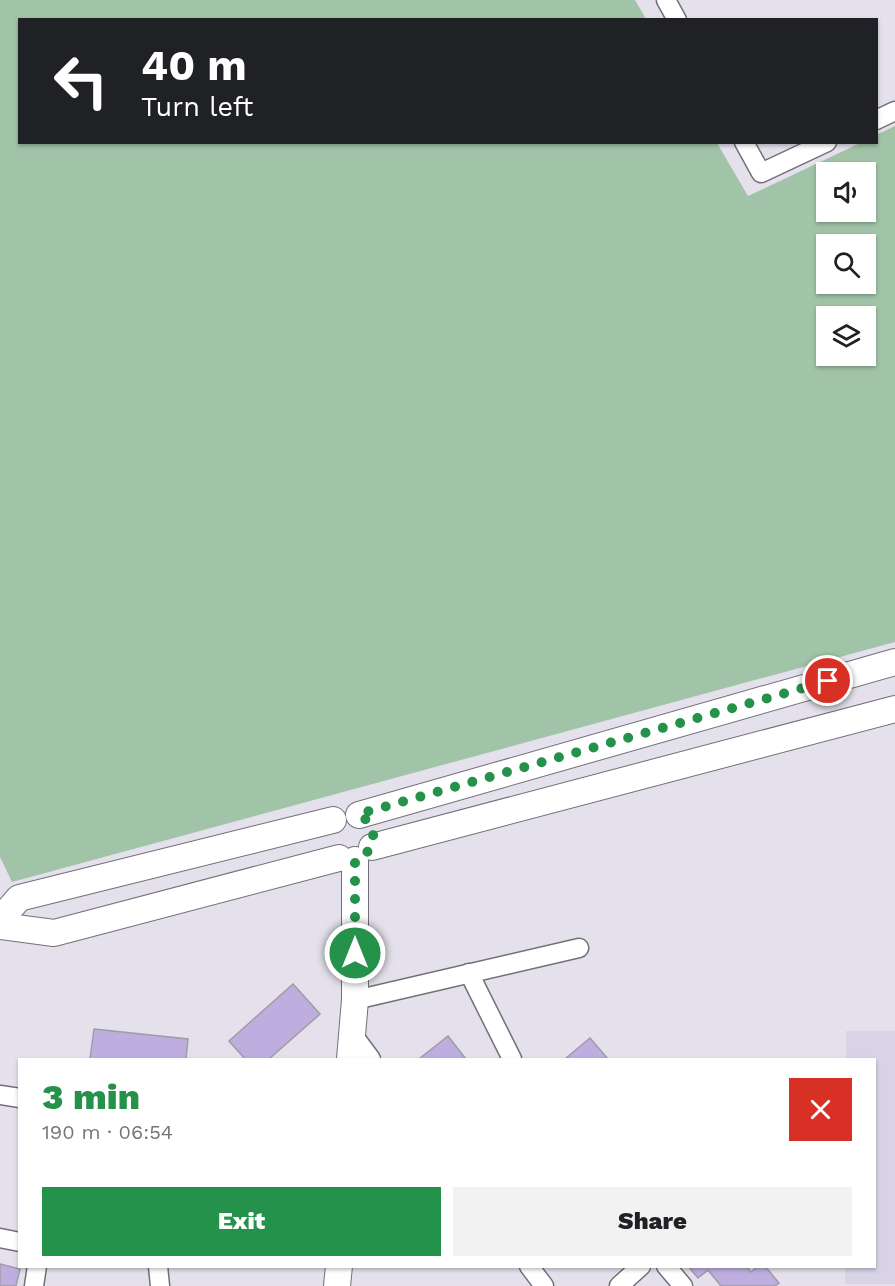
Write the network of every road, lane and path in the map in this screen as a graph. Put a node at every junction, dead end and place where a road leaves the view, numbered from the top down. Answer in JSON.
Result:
{"nodes":[{"id":1,"x":666,"y":0,"type":"edge"},
{"id":2,"x":676,"y":18,"type":"edge"},
{"id":3,"x":895,"y":111,"type":"edge"},
{"id":4,"x":878,"y":119,"type":"edge"},
{"id":5,"x":745,"y":144,"type":"edge"},
{"id":6,"x":822,"y":144,"type":"edge"},
{"id":7,"x":895,"y":662,"type":"edge"},
{"id":8,"x":895,"y":709,"type":"edge"},
{"id":9,"x":359,"y":814,"type":"junction"},
{"id":10,"x":333,"y":820,"type":"junction"},
{"id":11,"x":355,"y":855,"type":"junction"},
{"id":12,"x":0,"y":920,"type":"edge"},
{"id":13,"x":0,"y":926,"type":"edge"},
{"id":14,"x":579,"y":948,"type":"dead end"},
{"id":15,"x":469,"y":974,"type":"junction"},
{"id":16,"x":355,"y":1000,"type":"junction"},
{"id":17,"x":351,"y":1032,"type":"junction"},
{"id":18,"x":350,"y":1058,"type":"edge"},
{"id":19,"x":370,"y":1058,"type":"edge"},
{"id":20,"x":511,"y":1058,"type":"edge"},
{"id":21,"x":0,"y":1095,"type":"edge"},
{"id":22,"x":18,"y":1098,"type":"edge"},
{"id":23,"x":0,"y":1238,"type":"edge"},
{"id":24,"x":18,"y":1242,"type":"edge"},
{"id":25,"x":37,"y":1268,"type":"edge"},
{"id":26,"x":158,"y":1268,"type":"edge"},
{"id":27,"x":339,"y":1268,"type":"edge"},
{"id":28,"x":530,"y":1268,"type":"edge"},
{"id":29,"x":639,"y":1268,"type":"edge"},
{"id":30,"x":668,"y":1268,"type":"edge"},
{"id":31,"x":34,"y":1286,"type":"edge"},
{"id":32,"x":160,"y":1286,"type":"edge"},
{"id":33,"x":337,"y":1286,"type":"edge"},
{"id":34,"x":544,"y":1286,"type":"edge"},
{"id":35,"x":619,"y":1286,"type":"edge"},
{"id":36,"x":683,"y":1286,"type":"edge"}],
"edges":[{"from":1,"to":2,"type":"street"},
{"from":3,"to":4,"type":"street"},
{"from":5,"to":6,"type":"street"},
{"from":7,"to":9,"type":"street"},
{"from":8,"to":11,"type":"street"},
{"from":9,"to":10,"type":"street"},
{"from":9,"to":11,"type":"street"},
{"from":10,"to":11,"type":"street"},
{"from":10,"to":12,"type":"street"},
{"from":11,"to":13,"type":"street"},
{"from":11,"to":16,"type":"street"},
{"from":14,"to":15,"type":"street"},
{"from":15,"to":16,"type":"street"},
{"from":15,"to":20,"type":"street"},
{"from":16,"to":17,"type":"street"},
{"from":17,"to":18,"type":"street"},
{"from":17,"to":19,"type":"street"},
{"from":21,"to":22,"type":"street"},
{"from":23,"to":24,"type":"street"},
{"from":25,"to":31,"type":"street"},
{"from":26,"to":32,"type":"street"},
{"from":27,"to":33,"type":"street"},
{"from":28,"to":34,"type":"street"},
{"from":29,"to":35,"type":"street"},
{"from":30,"to":36,"type":"street"}]}
